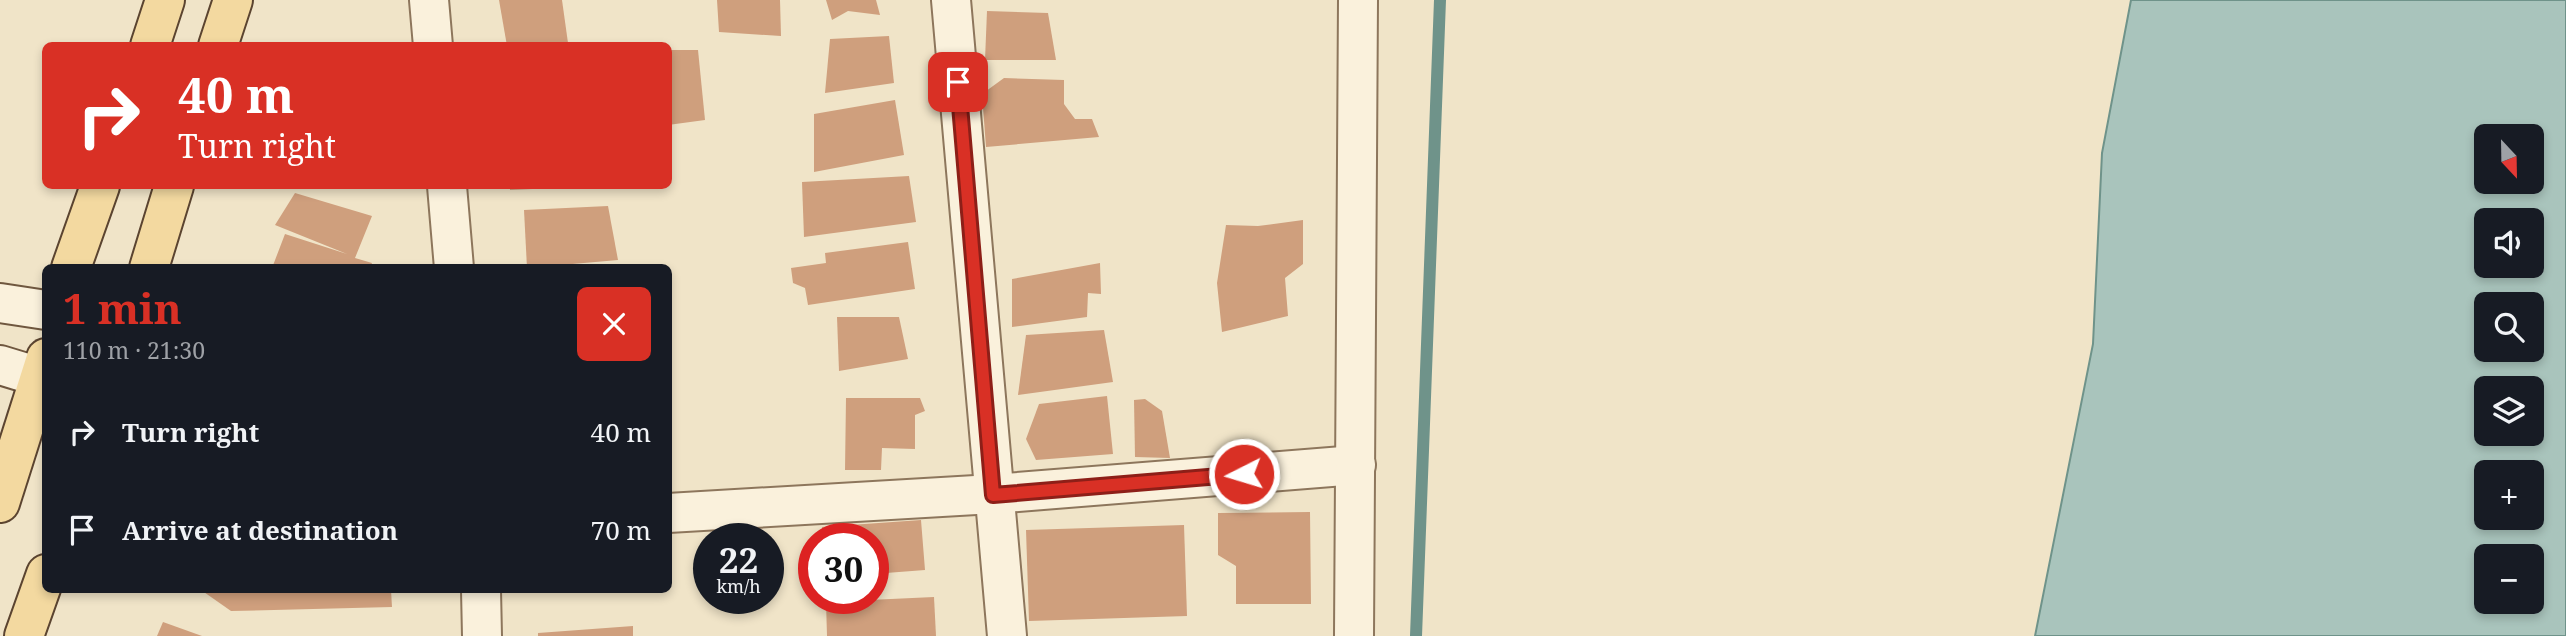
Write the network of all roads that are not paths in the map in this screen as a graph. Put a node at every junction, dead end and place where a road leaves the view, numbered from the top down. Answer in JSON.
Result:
{"nodes":[{"id":1,"x":165,"y":0,"type":"edge"},
{"id":2,"x":233,"y":0,"type":"edge"},
{"id":3,"x":429,"y":0,"type":"edge"},
{"id":4,"x":951,"y":0,"type":"edge"},
{"id":5,"x":1358,"y":0,"type":"edge"},
{"id":6,"x":150,"y":42,"type":"edge"},
{"id":7,"x":219,"y":42,"type":"edge"},
{"id":8,"x":433,"y":42,"type":"edge"},
{"id":9,"x":99,"y":189,"type":"edge"},
{"id":10,"x":173,"y":189,"type":"edge"},
{"id":11,"x":447,"y":189,"type":"edge"},
{"id":12,"x":72,"y":264,"type":"edge"},
{"id":13,"x":150,"y":264,"type":"edge"},
{"id":14,"x":454,"y":264,"type":"edge"},
{"id":15,"x":0,"y":303,"type":"edge"},
{"id":16,"x":42,"y":309,"type":"edge"},
{"id":17,"x":0,"y":365,"type":"edge"},
{"id":18,"x":42,"y":371,"type":"edge"},
{"id":19,"x":42,"y":377,"type":"edge"},
{"id":20,"x":1356,"y":465,"type":"junction"},
{"id":21,"x":993,"y":495,"type":"junction"},
{"id":22,"x":0,"y":503,"type":"edge"},
{"id":23,"x":672,"y":513,"type":"edge"},
{"id":24,"x":42,"y":585,"type":"edge"},
{"id":25,"x":481,"y":593,"type":"edge"},
{"id":26,"x":24,"y":636,"type":"edge"},
{"id":27,"x":482,"y":636,"type":"edge"},
{"id":28,"x":1007,"y":636,"type":"edge"},
{"id":29,"x":1354,"y":636,"type":"edge"}],
"edges":[{"from":1,"to":6,"type":"main road"},
{"from":2,"to":7,"type":"main road"},
{"from":3,"to":8,"type":"street"},
{"from":4,"to":21,"type":"street"},
{"from":5,"to":20,"type":"street"},
{"from":9,"to":12,"type":"main road"},
{"from":10,"to":13,"type":"main road"},
{"from":11,"to":14,"type":"street"},
{"from":15,"to":16,"type":"street"},
{"from":17,"to":18,"type":"street"},
{"from":19,"to":22,"type":"main road"},
{"from":20,"to":21,"type":"street"},
{"from":20,"to":29,"type":"street"},
{"from":21,"to":23,"type":"street"},
{"from":21,"to":28,"type":"street"},
{"from":24,"to":26,"type":"main road"},
{"from":25,"to":27,"type":"street"}]}
